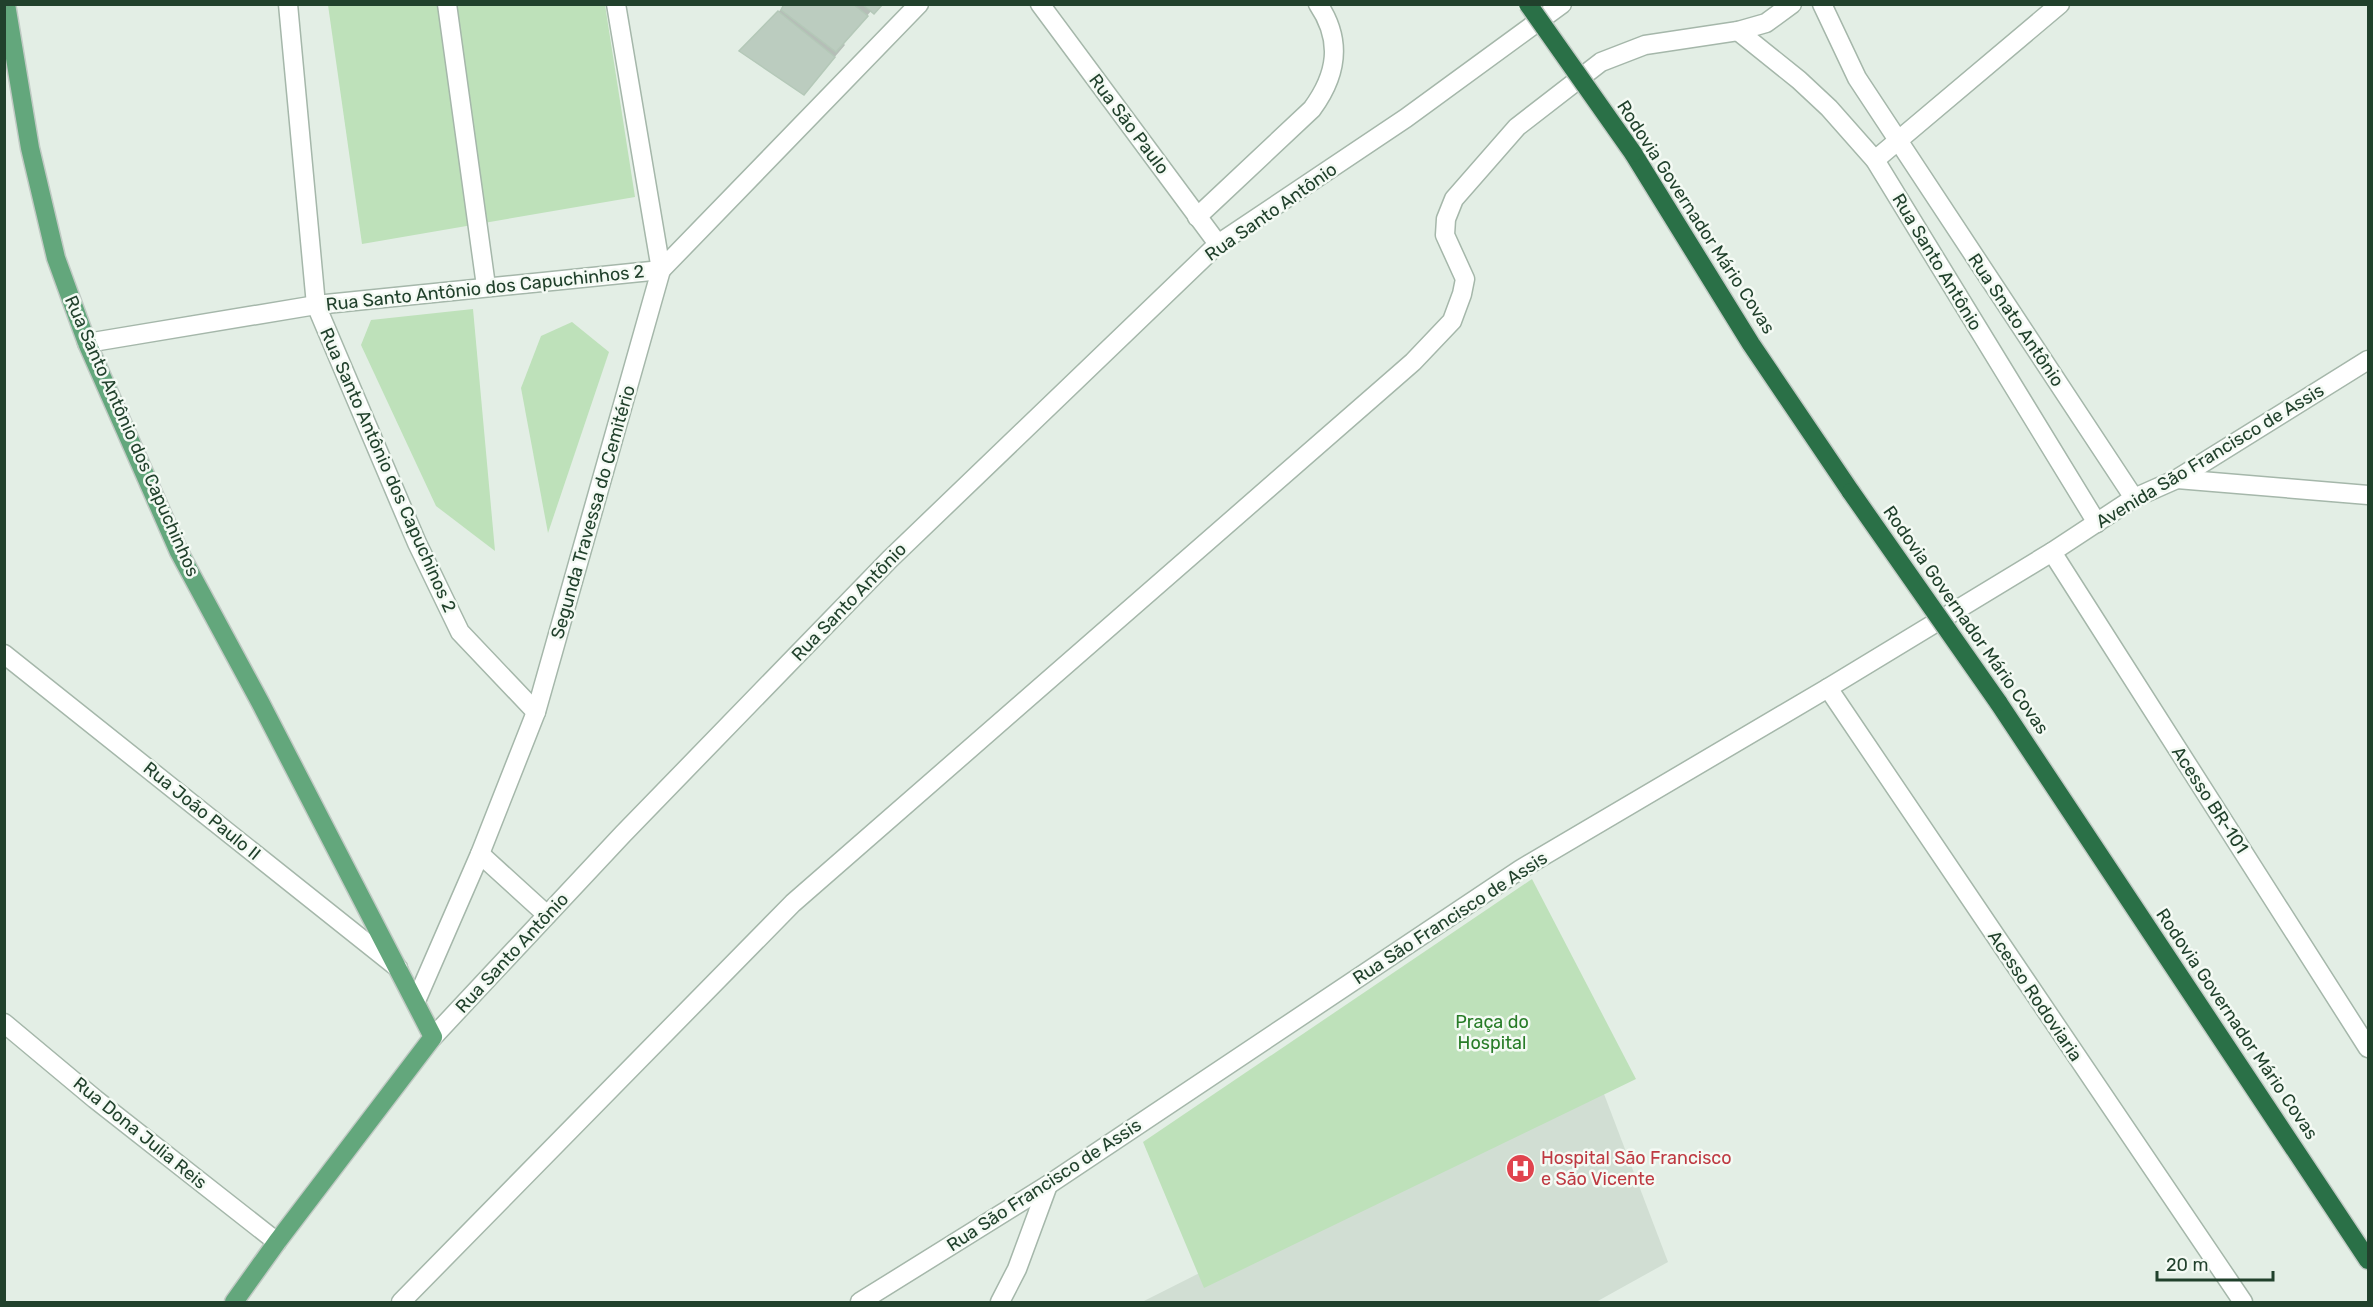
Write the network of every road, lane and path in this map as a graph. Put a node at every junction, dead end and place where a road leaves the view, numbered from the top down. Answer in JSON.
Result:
{"nodes":[{"id":1,"x":6,"y":4,"type":"edge"},
{"id":2,"x":288,"y":4,"type":"edge"},
{"id":3,"x":447,"y":4,"type":"edge"},
{"id":4,"x":616,"y":4,"type":"edge"},
{"id":5,"x":919,"y":4,"type":"edge"},
{"id":6,"x":1040,"y":4,"type":"edge"},
{"id":7,"x":1318,"y":4,"type":"edge"},
{"id":8,"x":1528,"y":4,"type":"edge"},
{"id":9,"x":1562,"y":4,"type":"edge"},
{"id":10,"x":1792,"y":4,"type":"edge"},
{"id":11,"x":1822,"y":4,"type":"edge"},
{"id":12,"x":2060,"y":4,"type":"edge"},
{"id":13,"x":1738,"y":31,"type":"junction"},
{"id":14,"x":1898,"y":142,"type":"junction"},
{"id":15,"x":1875,"y":160,"type":"junction"},
{"id":16,"x":1197,"y":217,"type":"junction"},
{"id":17,"x":1218,"y":244,"type":"junction"},
{"id":18,"x":661,"y":270,"type":"junction"},
{"id":19,"x":486,"y":286,"type":"junction"},
{"id":20,"x":316,"y":305,"type":"junction"},
{"id":21,"x":87,"y":343,"type":"junction"},
{"id":22,"x":2368,"y":360,"type":"edge"},
{"id":23,"x":2176,"y":479,"type":"junction"},
{"id":24,"x":2368,"y":495,"type":"edge"},
{"id":25,"x":2134,"y":498,"type":"junction"},
{"id":26,"x":2097,"y":523,"type":"junction"},
{"id":27,"x":2052,"y":552,"type":"junction"},
{"id":28,"x":4,"y":654,"type":"edge"},
{"id":29,"x":1828,"y":688,"type":"junction"},
{"id":30,"x":536,"y":712,"type":"junction"},
{"id":31,"x":480,"y":854,"type":"junction"},
{"id":32,"x":547,"y":915,"type":"junction"},
{"id":33,"x":399,"y":969,"type":"junction"},
{"id":34,"x":416,"y":1001,"type":"junction"},
{"id":35,"x":4,"y":1023,"type":"edge"},
{"id":36,"x":433,"y":1037,"type":"junction"},
{"id":37,"x":2368,"y":1048,"type":"edge"},
{"id":38,"x":1048,"y":1185,"type":"junction"},
{"id":39,"x":277,"y":1242,"type":"junction"},
{"id":40,"x":2368,"y":1260,"type":"edge"},
{"id":41,"x":234,"y":1302,"type":"edge"},
{"id":42,"x":401,"y":1302,"type":"edge"},
{"id":43,"x":860,"y":1302,"type":"edge"},
{"id":44,"x":1000,"y":1302,"type":"edge"},
{"id":45,"x":2243,"y":1302,"type":"edge"}],
"edges":[{"from":1,"to":21,"type":"main road","name":"Rua Santo Antônio dos Capuchinhos"},
{"from":2,"to":20,"type":"street","name":"Rua Santo Antônio dos Capuchinos 2"},
{"from":3,"to":19,"type":"street"},
{"from":4,"to":18,"type":"street","name":"Segunda Travessa do Cemitério"},
{"from":5,"to":18,"type":"street","name":"Rua Santo Antônio dos Capuchinhos 2"},
{"from":6,"to":16,"type":"street","name":"Rua São Paulo"},
{"from":7,"to":16,"type":"street"},
{"from":8,"to":40,"type":"highway","name":"Rodovia Governador Mário Covas","bridge":true},
{"from":9,"to":17,"type":"street","name":"Rua Santo Antônio"},
{"from":10,"to":13,"type":"street"},
{"from":11,"to":14,"type":"street"},
{"from":12,"to":14,"type":"street"},
{"from":13,"to":15,"type":"street","name":"Rua Santo Antônio"},
{"from":13,"to":42,"type":"street"},
{"from":14,"to":15,"type":"street"},
{"from":14,"to":25,"type":"street","name":"Rua Snato Antônio"},
{"from":15,"to":26,"type":"street","name":"Rua Santo Antônio"},
{"from":16,"to":17,"type":"street","name":"Rua São Paulo"},
{"from":17,"to":32,"type":"street","name":"Rua Santo Antônio"},
{"from":18,"to":19,"type":"street","name":"Rua Santo Antônio dos Capuchinhos 2"},
{"from":18,"to":30,"type":"street","name":"Segunda Travessa do Cemitério"},
{"from":19,"to":20,"type":"street","name":"Rua Santo Antônio dos Capuchinhos 2"},
{"from":20,"to":21,"type":"street","name":"Rua Santo Antônio dos Capuchinhos 2"},
{"from":20,"to":30,"type":"street","name":"Rua Santo Antônio dos Capuchinos 2"},
{"from":21,"to":33,"type":"main road","name":"Rua Santo Antônio dos Capuchinhos"},
{"from":22,"to":23,"type":"street","name":"Avenida São Francisco de Assis"},
{"from":23,"to":24,"type":"street"},
{"from":23,"to":25,"type":"street","name":"Avenida São Francisco de Assis"},
{"from":25,"to":26,"type":"street","name":"Avenida São Francisco de Assis"},
{"from":26,"to":27,"type":"street","name":"Avenida São Francisco de Assis"},
{"from":27,"to":29,"type":"street","name":"Rua São Francisco de Assis"},
{"from":27,"to":37,"type":"street","name":"Acesso BR-101"},
{"from":28,"to":33,"type":"street","name":"Rua João Paulo II"},
{"from":29,"to":38,"type":"street","name":"Rua São Francisco de Assis"},
{"from":29,"to":45,"type":"street","name":"Acesso Rodoviaria"},
{"from":30,"to":31,"type":"street","name":"Segunda Travessa do Cemitério"},
{"from":31,"to":32,"type":"street"},
{"from":31,"to":34,"type":"street","name":"Segunda Travessa do Cemitério"},
{"from":32,"to":36,"type":"street","name":"Rua Santo Antônio"},
{"from":33,"to":34,"type":"main road","name":"Rua Santo Antônio dos Capuchinhos"},
{"from":34,"to":36,"type":"main road","name":"Rua Santo Antônio dos Capuchinhos"},
{"from":35,"to":39,"type":"street","name":"Rua Dona Julia Reis"},
{"from":36,"to":39,"type":"main road","name":"Rua Santo Antônio"},
{"from":38,"to":43,"type":"street","name":"Rua São Francisco de Assis"},
{"from":38,"to":44,"type":"street"},
{"from":39,"to":41,"type":"main road","name":"Rua Santo Antônio"}]}
